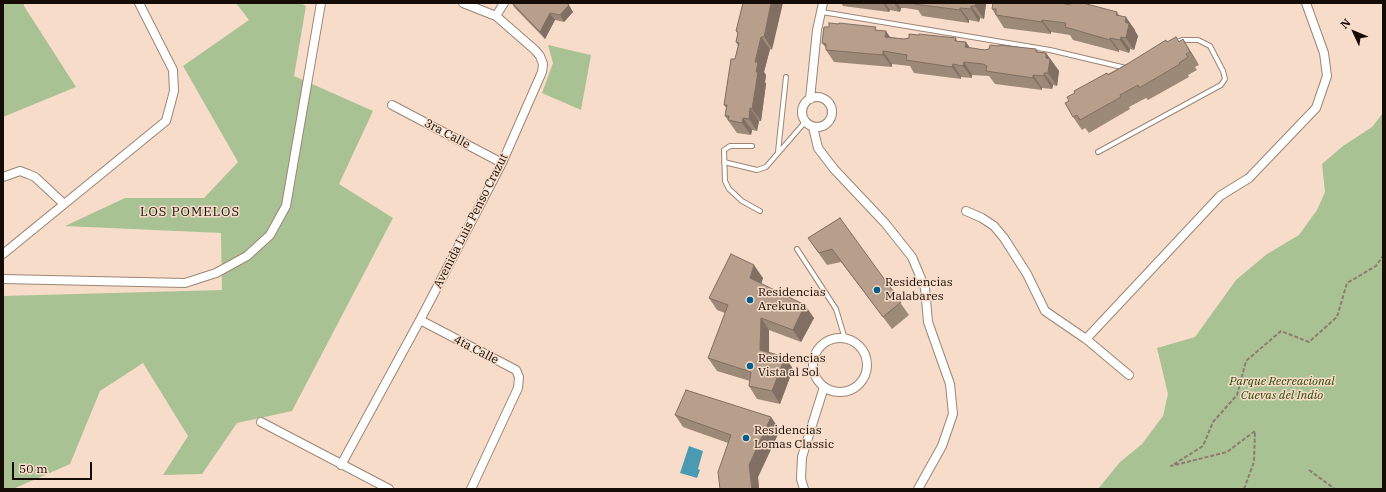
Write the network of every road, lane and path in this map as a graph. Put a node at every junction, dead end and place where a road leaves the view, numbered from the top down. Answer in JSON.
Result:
{"nodes":[{"id":1,"x":139,"y":3,"type":"edge"},
{"id":2,"x":321,"y":3,"type":"edge"},
{"id":3,"x":463,"y":3,"type":"edge"},
{"id":4,"x":504,"y":3,"type":"edge"},
{"id":5,"x":823,"y":3,"type":"edge"},
{"id":6,"x":1306,"y":3,"type":"edge"},
{"id":7,"x":822,"y":12,"type":"junction"},
{"id":8,"x":496,"y":16,"type":"junction"},
{"id":9,"x":1168,"y":47,"type":"edge"},
{"id":10,"x":1133,"y":67,"type":"edge"},
{"id":11,"x":786,"y":77,"type":"dead end"},
{"id":12,"x":810,"y":99,"type":"junction"},
{"id":13,"x":392,"y":105,"type":"dead end"},
{"id":14,"x":805,"y":122,"type":"junction"},
{"id":15,"x":813,"y":127,"type":"junction"},
{"id":16,"x":752,"y":146,"type":"dead end"},
{"id":17,"x":1098,"y":152,"type":"dead end"},
{"id":18,"x":778,"y":153,"type":"junction"},
{"id":19,"x":724,"y":162,"type":"junction"},
{"id":20,"x":502,"y":163,"type":"junction"},
{"id":21,"x":3,"y":177,"type":"edge"},
{"id":22,"x":64,"y":204,"type":"junction"},
{"id":23,"x":760,"y":211,"type":"dead end"},
{"id":24,"x":966,"y":212,"type":"dead end"},
{"id":25,"x":797,"y":249,"type":"dead end"},
{"id":26,"x":3,"y":254,"type":"edge"},
{"id":27,"x":1383,"y":256,"type":"edge"},
{"id":28,"x":3,"y":279,"type":"edge"},
{"id":29,"x":420,"y":320,"type":"junction"},
{"id":30,"x":845,"y":339,"type":"junction"},
{"id":31,"x":1086,"y":339,"type":"junction"},
{"id":32,"x":1129,"y":375,"type":"dead end"},
{"id":33,"x":824,"y":387,"type":"junction"},
{"id":34,"x":261,"y":422,"type":"dead end"},
{"id":35,"x":341,"y":464,"type":"junction"},
{"id":36,"x":1309,"y":470,"type":"dead end"},
{"id":37,"x":388,"y":489,"type":"edge"},
{"id":38,"x":471,"y":489,"type":"edge"},
{"id":39,"x":804,"y":489,"type":"edge"},
{"id":40,"x":918,"y":489,"type":"edge"},
{"id":41,"x":1244,"y":489,"type":"edge"},
{"id":42,"x":1335,"y":489,"type":"edge"}],
"edges":[{"from":1,"to":22,"type":"street"},
{"from":2,"to":28,"type":"street"},
{"from":3,"to":8,"type":"street","name":"Avenida Luis Penso Crazut"},
{"from":4,"to":8,"type":"street"},
{"from":5,"to":7,"type":"street"},
{"from":6,"to":31,"type":"street"},
{"from":7,"to":10,"type":"lane"},
{"from":7,"to":12,"type":"street"},
{"from":8,"to":20,"type":"street","name":"Avenida Luis Penso Crazut"},
{"from":9,"to":17,"type":"lane"},
{"from":11,"to":18,"type":"lane"},
{"from":12,"to":14,"type":"street"},
{"from":12,"to":15,"type":"street"},
{"from":13,"to":20,"type":"street","name":"3ra Calle"},
{"from":14,"to":15,"type":"street"},
{"from":14,"to":18,"type":"lane"},
{"from":15,"to":40,"type":"street"},
{"from":16,"to":19,"type":"lane"},
{"from":18,"to":19,"type":"lane"},
{"from":19,"to":23,"type":"lane"},
{"from":20,"to":29,"type":"street","name":"Avenida Luis Penso Crazut"},
{"from":21,"to":22,"type":"street"},
{"from":22,"to":26,"type":"street"},
{"from":24,"to":31,"type":"street"},
{"from":25,"to":30,"type":"lane"},
{"from":27,"to":41,"type":"path"},
{"from":29,"to":35,"type":"street","name":"Avenida Luis Penso Crazut"},
{"from":29,"to":38,"type":"street","name":"4ta Calle"},
{"from":30,"to":33,"type":"street"},
{"from":30,"to":33,"type":"street"},
{"from":31,"to":32,"type":"street"},
{"from":33,"to":39,"type":"street"},
{"from":34,"to":35,"type":"street"},
{"from":35,"to":37,"type":"street"},
{"from":36,"to":42,"type":"path"}]}
